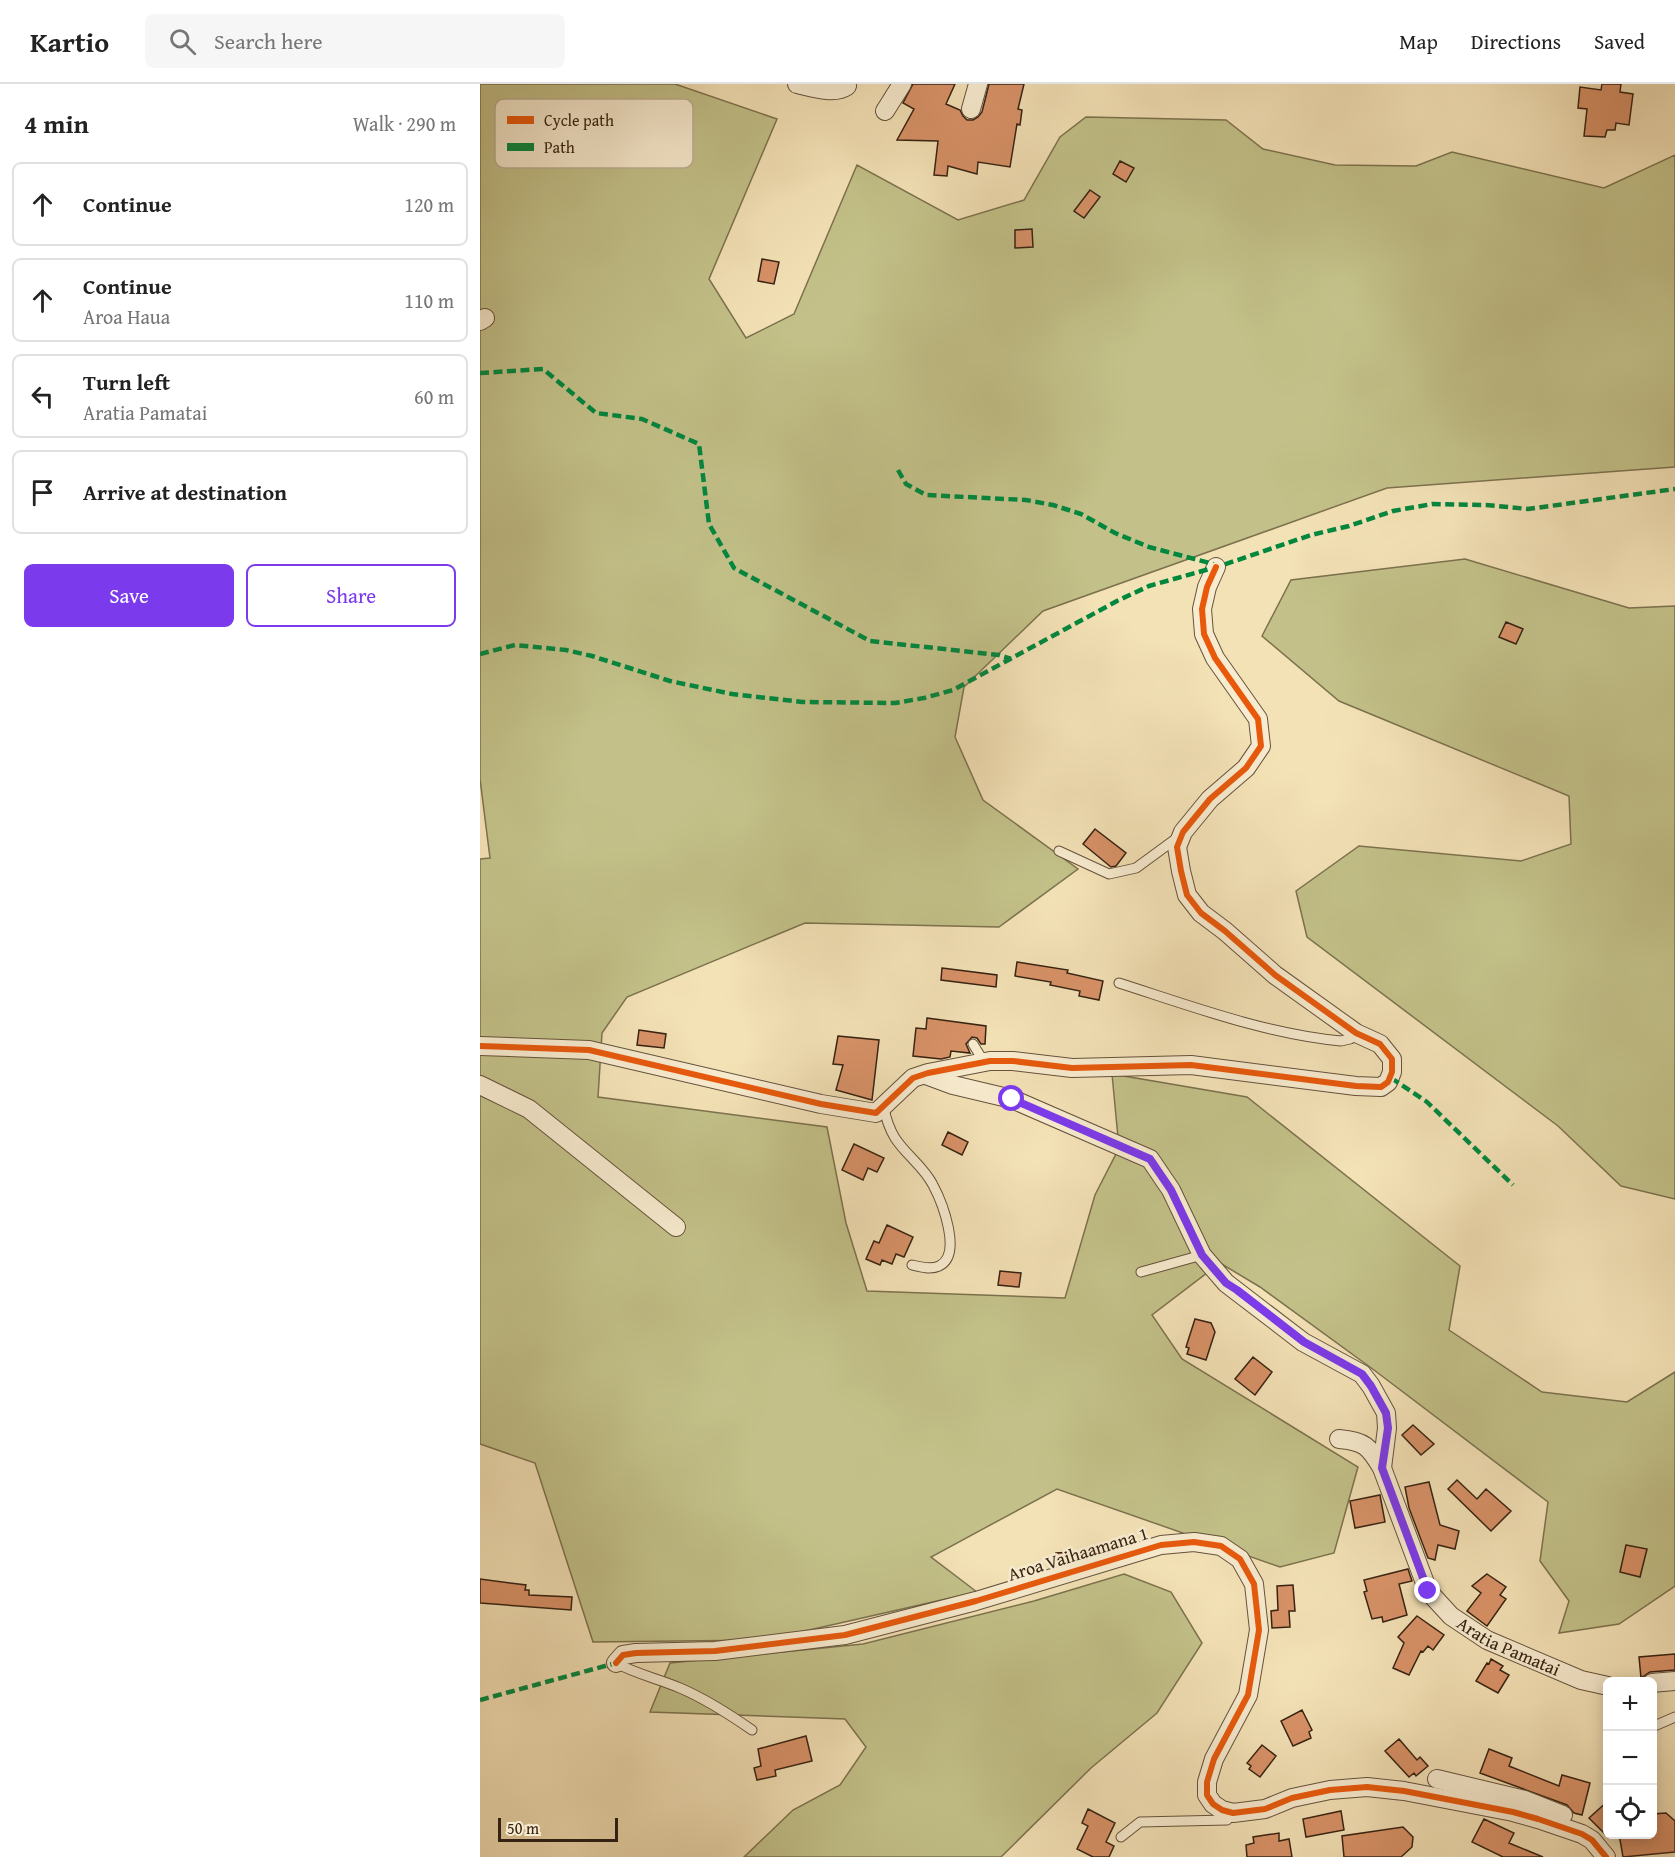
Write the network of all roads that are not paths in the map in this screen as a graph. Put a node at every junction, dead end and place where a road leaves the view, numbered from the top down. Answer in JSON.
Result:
{"nodes":[{"id":1,"x":797,"y":84,"type":"edge"},
{"id":2,"x":902,"y":84,"type":"edge"},
{"id":3,"x":978,"y":84,"type":"edge"},
{"id":4,"x":847,"y":86,"type":"dead end"},
{"id":5,"x":971,"y":109,"type":"dead end"},
{"id":6,"x":885,"y":111,"type":"dead end"},
{"id":7,"x":1216,"y":567,"type":"dead end"},
{"id":8,"x":1182,"y":834,"type":"junction"},
{"id":9,"x":1059,"y":851,"type":"dead end"},
{"id":10,"x":1119,"y":983,"type":"dead end"},
{"id":11,"x":1356,"y":1033,"type":"junction"},
{"id":12,"x":973,"y":1044,"type":"dead end"},
{"id":13,"x":480,"y":1046,"type":"edge"},
{"id":14,"x":984,"y":1062,"type":"junction"},
{"id":15,"x":924,"y":1074,"type":"junction"},
{"id":16,"x":480,"y":1085,"type":"edge"},
{"id":17,"x":884,"y":1108,"type":"junction"},
{"id":18,"x":676,"y":1227,"type":"dead end"},
{"id":19,"x":1202,"y":1255,"type":"junction"},
{"id":20,"x":912,"y":1265,"type":"dead end"},
{"id":21,"x":1142,"y":1272,"type":"dead end"},
{"id":22,"x":1339,"y":1438,"type":"dead end"},
{"id":23,"x":1382,"y":1468,"type":"junction"},
{"id":24,"x":616,"y":1663,"type":"joint"},
{"id":25,"x":1675,"y":1681,"type":"edge"},
{"id":26,"x":1657,"y":1683,"type":"edge"},
{"id":27,"x":1603,"y":1686,"type":"edge"},
{"id":28,"x":1603,"y":1688,"type":"edge"},
{"id":29,"x":1582,"y":1697,"type":"dead end"},
{"id":30,"x":1675,"y":1717,"type":"edge"},
{"id":31,"x":1657,"y":1725,"type":"edge"},
{"id":32,"x":752,"y":1730,"type":"dead end"},
{"id":33,"x":1437,"y":1779,"type":"dead end"},
{"id":34,"x":1233,"y":1814,"type":"junction"},
{"id":35,"x":1122,"y":1837,"type":"dead end"},
{"id":36,"x":1592,"y":1840,"type":"junction"},
{"id":37,"x":1606,"y":1857,"type":"edge"}],
"edges":[{"from":1,"to":4,"type":"street"},
{"from":2,"to":6,"type":"street"},
{"from":3,"to":5,"type":"street"},
{"from":7,"to":8,"type":"street"},
{"from":8,"to":9,"type":"lane"},
{"from":8,"to":11,"type":"street"},
{"from":10,"to":11,"type":"lane"},
{"from":11,"to":14,"type":"street"},
{"from":12,"to":14,"type":"lane"},
{"from":13,"to":17,"type":"street"},
{"from":14,"to":15,"type":"street"},
{"from":15,"to":17,"type":"street"},
{"from":15,"to":19,"type":"street"},
{"from":16,"to":18,"type":"street"},
{"from":17,"to":20,"type":"lane"},
{"from":19,"to":21,"type":"lane"},
{"from":19,"to":23,"type":"street"},
{"from":22,"to":23,"type":"street","name":"Aratia Pamatai"},
{"from":23,"to":27,"type":"street","name":"Aratia Pamatai"},
{"from":24,"to":32,"type":"lane","name":"Aroa Vaihaamana 1"},
{"from":24,"to":34,"type":"street","name":"Aroa Vaihaamana 1"},
{"from":25,"to":26,"type":"street"},
{"from":28,"to":29,"type":"street"},
{"from":30,"to":31,"type":"lane"},
{"from":33,"to":36,"type":"street"},
{"from":34,"to":35,"type":"lane"},
{"from":34,"to":36,"type":"street"},
{"from":36,"to":37,"type":"street"}]}
